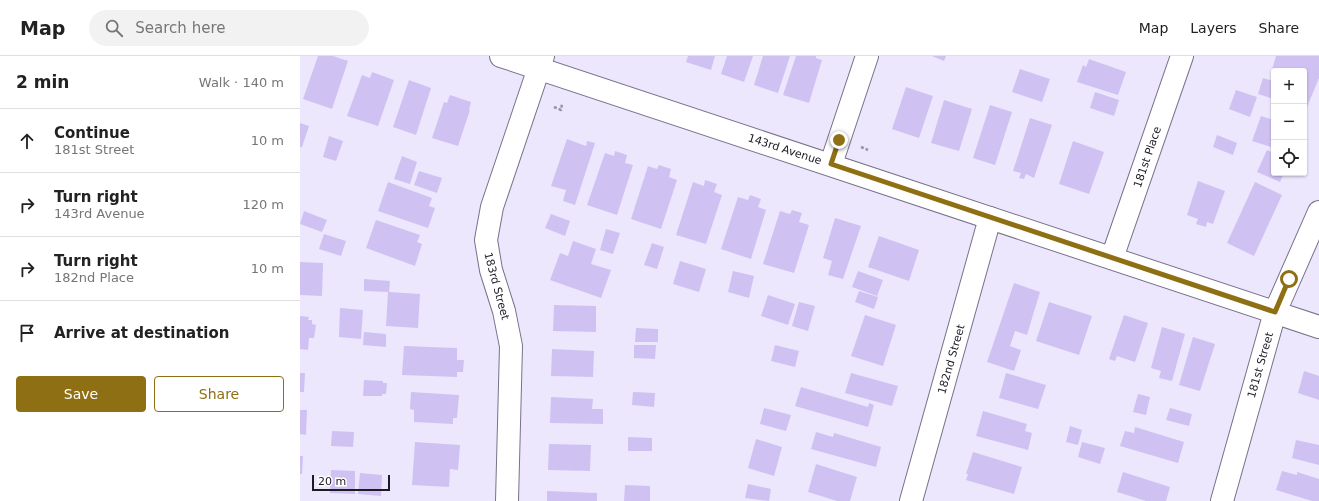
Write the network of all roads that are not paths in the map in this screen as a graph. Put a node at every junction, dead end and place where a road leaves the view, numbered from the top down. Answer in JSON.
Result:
{"nodes":[{"id":1,"x":501,"y":56,"type":"edge"},
{"id":2,"x":867,"y":56,"type":"edge"},
{"id":3,"x":1182,"y":56,"type":"edge"},
{"id":4,"x":541,"y":62,"type":"edge"},
{"id":5,"x":831,"y":164,"type":"junction"},
{"id":6,"x":1319,"y":212,"type":"edge"},
{"id":7,"x":990,"y":218,"type":"junction"},
{"id":8,"x":1112,"y":258,"type":"junction"},
{"id":9,"x":1275,"y":312,"type":"junction"},
{"id":10,"x":1319,"y":327,"type":"edge"},
{"id":11,"x":507,"y":501,"type":"edge"},
{"id":12,"x":911,"y":501,"type":"edge"},
{"id":13,"x":1222,"y":501,"type":"edge"}],
"edges":[{"from":1,"to":4,"type":"street","name":"143rd Avenue"},
{"from":2,"to":5,"type":"street"},
{"from":3,"to":8,"type":"street","name":"181st Place"},
{"from":4,"to":5,"type":"street","name":"143rd Avenue"},
{"from":4,"to":11,"type":"street","name":"183rd Street"},
{"from":5,"to":7,"type":"street","name":"143rd Avenue"},
{"from":6,"to":9,"type":"street","name":"181st Street"},
{"from":7,"to":8,"type":"street","name":"143rd Avenue"},
{"from":7,"to":12,"type":"street","name":"182nd Street"},
{"from":8,"to":9,"type":"street","name":"143rd Avenue"},
{"from":9,"to":10,"type":"street","name":"143rd Avenue"},
{"from":9,"to":13,"type":"street","name":"181st Street"}]}
